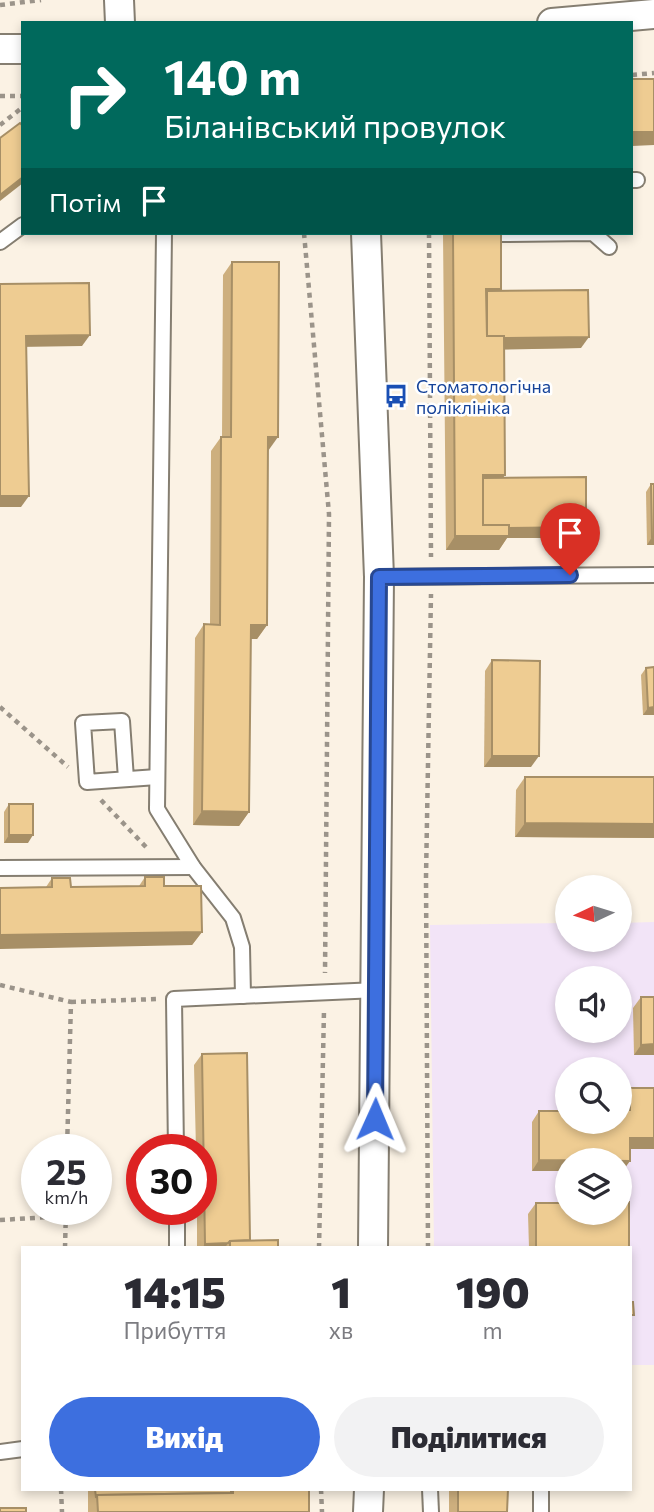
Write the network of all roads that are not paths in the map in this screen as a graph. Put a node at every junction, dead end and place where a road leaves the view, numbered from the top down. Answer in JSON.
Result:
{"nodes":[{"id":1,"x":119,"y":0,"type":"edge"},
{"id":2,"x":654,"y":13,"type":"edge"},
{"id":3,"x":120,"y":21,"type":"edge"},
{"id":4,"x":572,"y":21,"type":"edge"},
{"id":5,"x":0,"y":49,"type":"edge"},
{"id":6,"x":21,"y":49,"type":"edge"},
{"id":7,"x":21,"y":226,"type":"edge"},
{"id":8,"x":164,"y":235,"type":"edge"},
{"id":9,"x":366,"y":235,"type":"edge"},
{"id":10,"x":595,"y":235,"type":"edge"},
{"id":11,"x":0,"y":242,"type":"edge"},
{"id":12,"x":609,"y":247,"type":"dead end"},
{"id":13,"x":654,"y":575,"type":"edge"},
{"id":14,"x":379,"y":577,"type":"junction"},
{"id":15,"x":157,"y":777,"type":"junction"},
{"id":16,"x":126,"y":779,"type":"junction"},
{"id":17,"x":192,"y":867,"type":"junction"},
{"id":18,"x":0,"y":868,"type":"edge"},
{"id":19,"x":377,"y":990,"type":"junction"},
{"id":20,"x":243,"y":996,"type":"junction"},
{"id":21,"x":176,"y":1134,"type":"edge"},
{"id":22,"x":177,"y":1225,"type":"edge"},
{"id":23,"x":177,"y":1246,"type":"edge"},
{"id":24,"x":373,"y":1246,"type":"edge"},
{"id":25,"x":21,"y":1449,"type":"edge"},
{"id":26,"x":0,"y":1452,"type":"edge"},
{"id":27,"x":369,"y":1491,"type":"edge"},
{"id":28,"x":430,"y":1491,"type":"edge"},
{"id":29,"x":541,"y":1491,"type":"edge"},
{"id":30,"x":368,"y":1512,"type":"edge"},
{"id":31,"x":431,"y":1512,"type":"edge"},
{"id":32,"x":541,"y":1512,"type":"edge"}],
"edges":[{"from":1,"to":3,"type":"street"},
{"from":2,"to":4,"type":"street"},
{"from":5,"to":6,"type":"street"},
{"from":7,"to":11,"type":"lane"},
{"from":8,"to":15,"type":"lane"},
{"from":9,"to":14,"type":"street"},
{"from":10,"to":12,"type":"lane"},
{"from":13,"to":14,"type":"lane"},
{"from":14,"to":19,"type":"street"},
{"from":15,"to":16,"type":"lane"},
{"from":15,"to":17,"type":"lane"},
{"from":16,"to":16,"type":"lane"},
{"from":17,"to":18,"type":"lane"},
{"from":17,"to":20,"type":"lane"},
{"from":19,"to":20,"type":"lane"},
{"from":19,"to":24,"type":"street"},
{"from":20,"to":21,"type":"lane"},
{"from":22,"to":23,"type":"lane"},
{"from":25,"to":26,"type":"lane"},
{"from":27,"to":30,"type":"street"},
{"from":28,"to":31,"type":"lane"},
{"from":29,"to":32,"type":"lane"}]}
